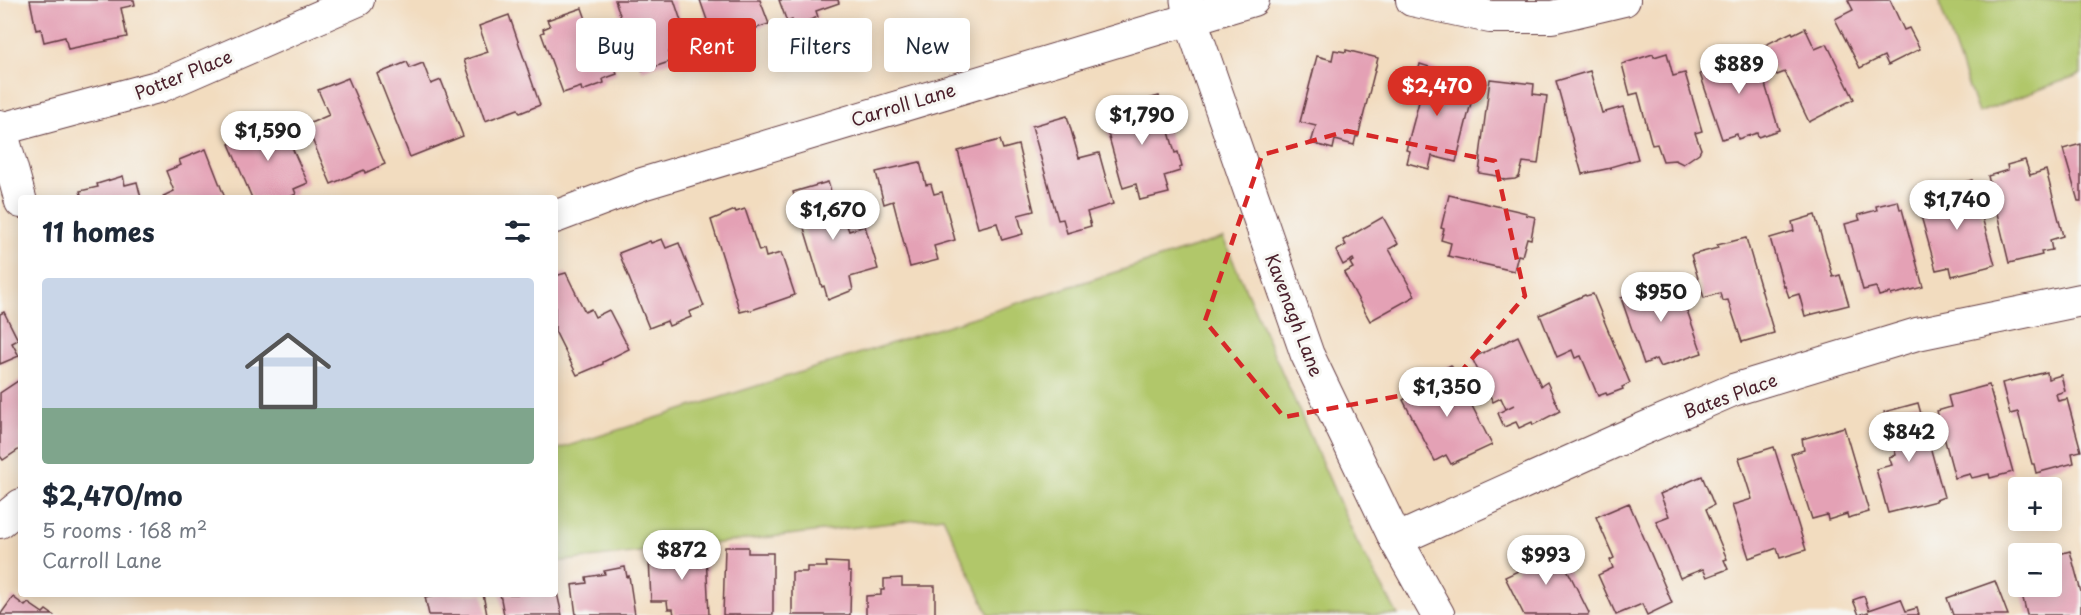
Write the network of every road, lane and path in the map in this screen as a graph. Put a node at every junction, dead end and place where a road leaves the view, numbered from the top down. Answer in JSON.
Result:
{"nodes":[{"id":1,"x":358,"y":0,"type":"edge"},
{"id":2,"x":1253,"y":0,"type":"edge"},
{"id":3,"x":1412,"y":0,"type":"edge"},
{"id":4,"x":1624,"y":0,"type":"edge"},
{"id":5,"x":1189,"y":9,"type":"edge"},
{"id":6,"x":0,"y":128,"type":"edge"},
{"id":7,"x":19,"y":195,"type":"edge"},
{"id":8,"x":558,"y":216,"type":"edge"},
{"id":9,"x":2081,"y":300,"type":"edge"},
{"id":10,"x":18,"y":508,"type":"edge"},
{"id":11,"x":0,"y":522,"type":"edge"},
{"id":12,"x":1396,"y":540,"type":"junction"},
{"id":13,"x":1438,"y":615,"type":"edge"}],
"edges":[{"from":1,"to":6,"type":"street","name":"Potter Place"},
{"from":2,"to":5,"type":"street","name":"Carroll Lane"},
{"from":3,"to":4,"type":"street"},
{"from":5,"to":8,"type":"street","name":"Carroll Lane"},
{"from":5,"to":12,"type":"main road","name":"Kavenagh Lane"},
{"from":6,"to":7,"type":"street"},
{"from":9,"to":12,"type":"street","name":"Bates Place"},
{"from":10,"to":11,"type":"street"},
{"from":12,"to":13,"type":"main road","name":"Kavenagh Lane"}]}
